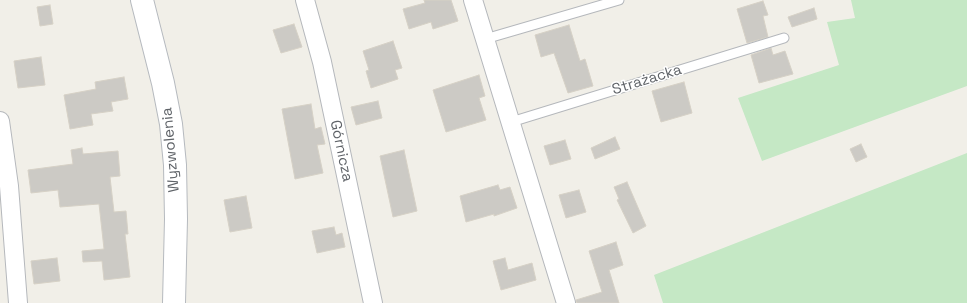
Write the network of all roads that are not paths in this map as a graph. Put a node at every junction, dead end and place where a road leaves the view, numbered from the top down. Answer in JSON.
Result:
{"nodes":[{"id":1,"x":142,"y":0,"type":"edge"},
{"id":2,"x":305,"y":0,"type":"edge"},
{"id":3,"x":473,"y":0,"type":"edge"},
{"id":4,"x":619,"y":0,"type":"edge"},
{"id":5,"x":784,"y":38,"type":"dead end"},
{"id":6,"x":485,"y":39,"type":"junction"},
{"id":7,"x":0,"y":121,"type":"edge"},
{"id":8,"x":511,"y":122,"type":"junction"},
{"id":9,"x":7,"y":260,"type":"edge"},
{"id":10,"x":18,"y":303,"type":"edge"},
{"id":11,"x":174,"y":303,"type":"edge"},
{"id":12,"x":373,"y":303,"type":"edge"},
{"id":13,"x":566,"y":303,"type":"edge"}],
"edges":[{"from":1,"to":11,"type":"main road","name":"Wyzwolenia"},
{"from":2,"to":12,"type":"street","name":"Górnicza"},
{"from":3,"to":6,"type":"street"},
{"from":4,"to":6,"type":"lane"},
{"from":5,"to":8,"type":"lane","name":"Strażacka"},
{"from":6,"to":8,"type":"street"},
{"from":7,"to":9,"type":"street"},
{"from":8,"to":13,"type":"street"},
{"from":9,"to":10,"type":"street"}]}
